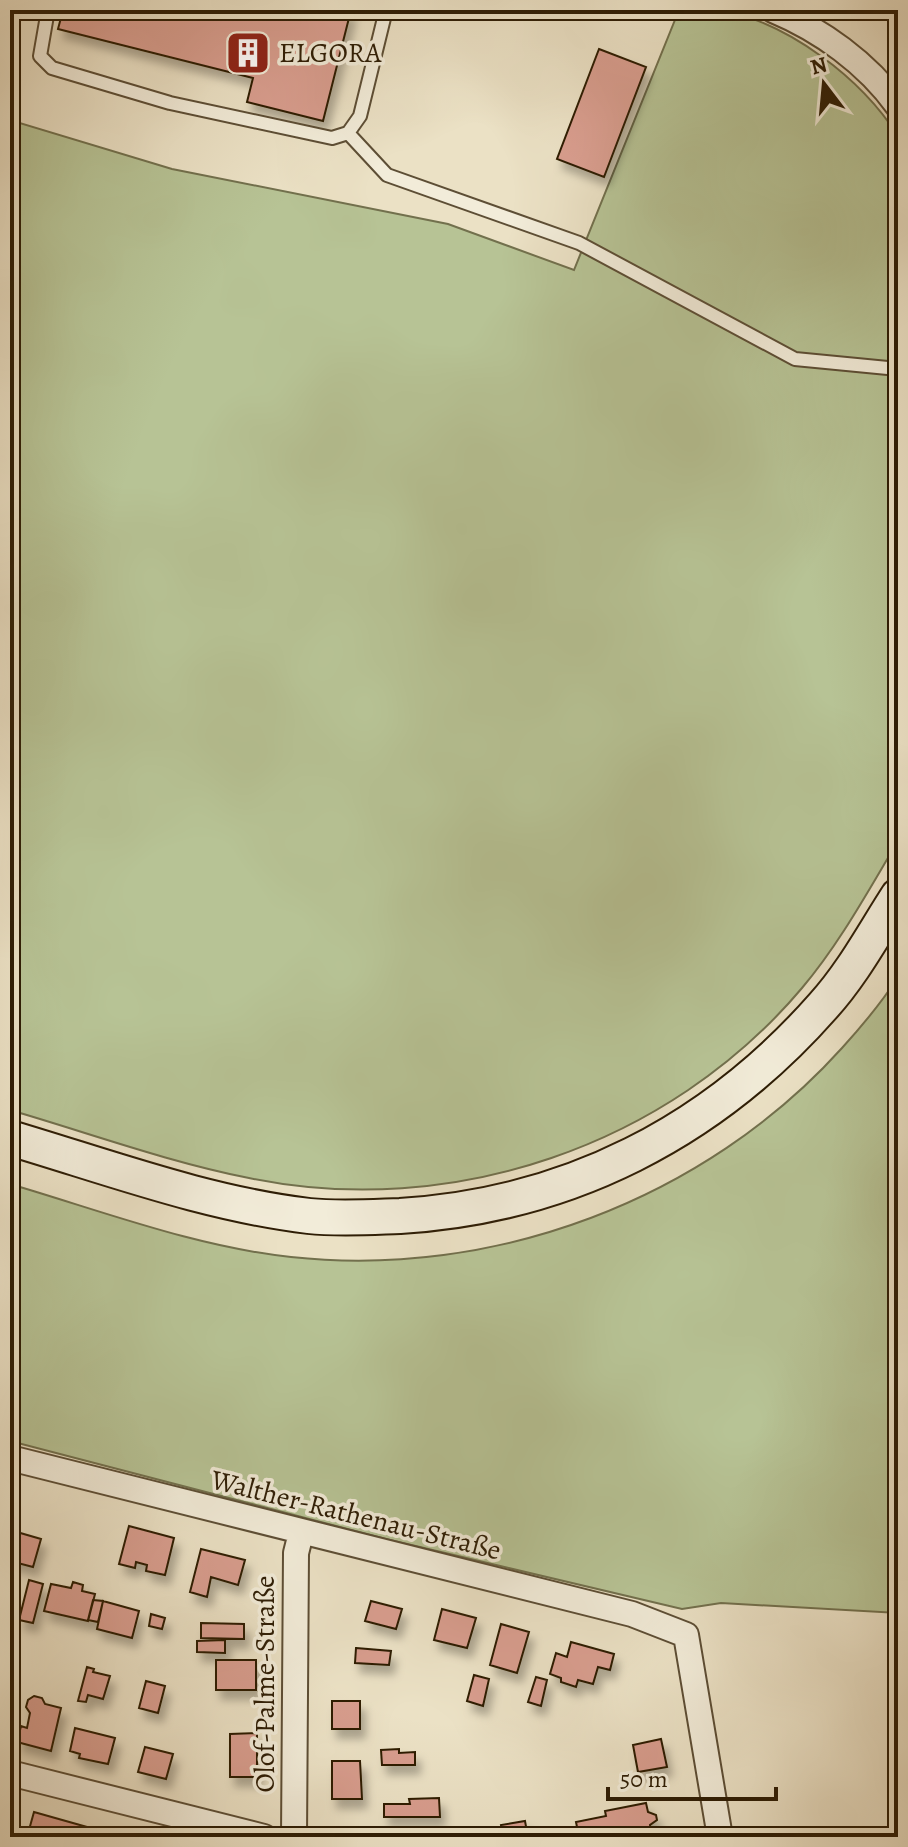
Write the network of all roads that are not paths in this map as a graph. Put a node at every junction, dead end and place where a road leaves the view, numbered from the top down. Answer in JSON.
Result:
{"nodes":[{"id":1,"x":48,"y":10,"type":"edge"},
{"id":2,"x":386,"y":10,"type":"edge"},
{"id":3,"x":773,"y":10,"type":"edge"},
{"id":4,"x":898,"y":106,"type":"edge"},
{"id":5,"x":348,"y":133,"type":"junction"},
{"id":6,"x":898,"y":369,"type":"edge"},
{"id":7,"x":898,"y":896,"type":"edge"},
{"id":8,"x":10,"y":1138,"type":"edge"},
{"id":9,"x":10,"y":1458,"type":"edge"},
{"id":10,"x":301,"y":1533,"type":"junction"},
{"id":11,"x":10,"y":1773,"type":"edge"},
{"id":12,"x":264,"y":1837,"type":"edge"},
{"id":13,"x":294,"y":1837,"type":"edge"},
{"id":14,"x":720,"y":1837,"type":"edge"}],
"edges":[{"from":1,"to":5,"type":"lane"},
{"from":2,"to":5,"type":"lane"},
{"from":3,"to":4,"type":"street"},
{"from":5,"to":6,"type":"lane"},
{"from":7,"to":8,"type":"street"},
{"from":9,"to":10,"type":"street","name":"Walther-Rathenau-Straße"},
{"from":10,"to":13,"type":"street","name":"Olof-Palme-Straße"},
{"from":10,"to":14,"type":"street","name":"Walther-Rathenau-Straße"},
{"from":11,"to":12,"type":"street"}]}
